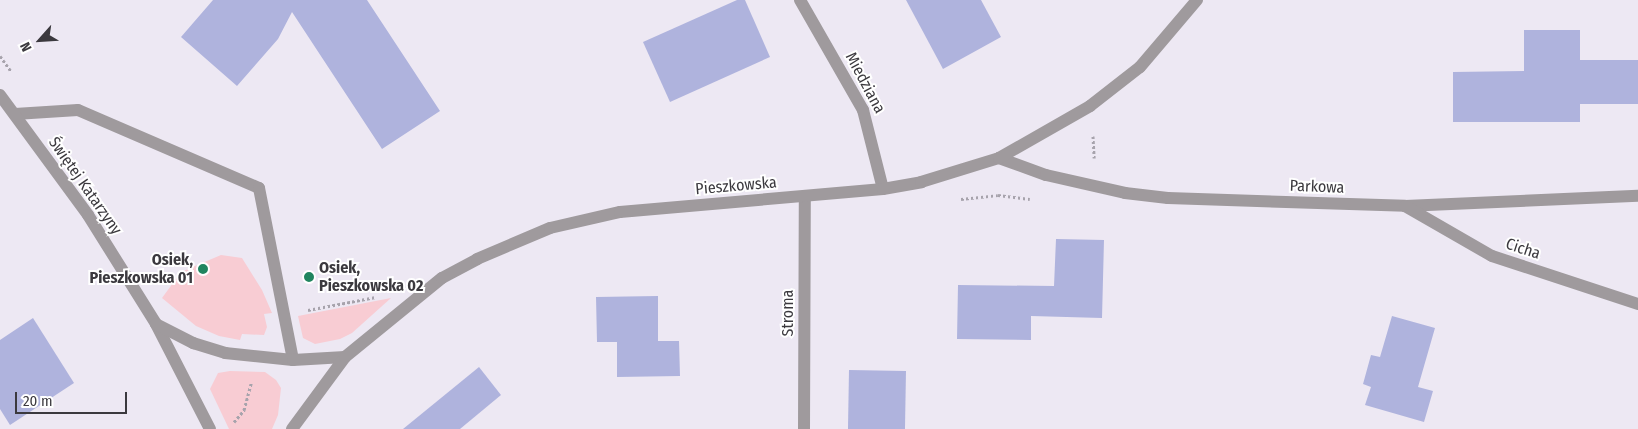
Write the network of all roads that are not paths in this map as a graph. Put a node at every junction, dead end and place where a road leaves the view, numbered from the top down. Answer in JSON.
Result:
{"nodes":[{"id":1,"x":800,"y":0,"type":"edge"},
{"id":2,"x":1197,"y":0,"type":"edge"},
{"id":3,"x":0,"y":95,"type":"edge"},
{"id":4,"x":15,"y":114,"type":"junction"},
{"id":5,"x":999,"y":158,"type":"junction"},
{"id":6,"x":883,"y":188,"type":"junction"},
{"id":7,"x":804,"y":196,"type":"junction"},
{"id":8,"x":1638,"y":196,"type":"edge"},
{"id":9,"x":1405,"y":206,"type":"junction"},
{"id":10,"x":1638,"y":304,"type":"edge"},
{"id":11,"x":156,"y":324,"type":"junction"},
{"id":12,"x":345,"y":357,"type":"junction"},
{"id":13,"x":293,"y":360,"type":"junction"},
{"id":14,"x":210,"y":429,"type":"edge"},
{"id":15,"x":292,"y":429,"type":"edge"},
{"id":16,"x":804,"y":429,"type":"edge"}],
"edges":[{"from":1,"to":6,"type":"street","name":"Miedziana"},
{"from":2,"to":5,"type":"street","name":"Pieszkowska"},
{"from":3,"to":4,"type":"street","name":"Świętej Katarzyny"},
{"from":4,"to":11,"type":"street","name":"Świętej Katarzyny"},
{"from":4,"to":13,"type":"street"},
{"from":5,"to":6,"type":"street","name":"Pieszkowska"},
{"from":5,"to":9,"type":"street","name":"Parkowa"},
{"from":6,"to":7,"type":"street","name":"Pieszkowska"},
{"from":7,"to":12,"type":"street","name":"Pieszkowska"},
{"from":7,"to":16,"type":"street","name":"Stroma"},
{"from":8,"to":9,"type":"street","name":"Parkowa"},
{"from":9,"to":10,"type":"street","name":"Cicha"},
{"from":11,"to":13,"type":"street"},
{"from":11,"to":14,"type":"street","name":"Świętej Katarzyny"},
{"from":12,"to":13,"type":"street"},
{"from":12,"to":15,"type":"street","name":"Pieszkowska"}]}
